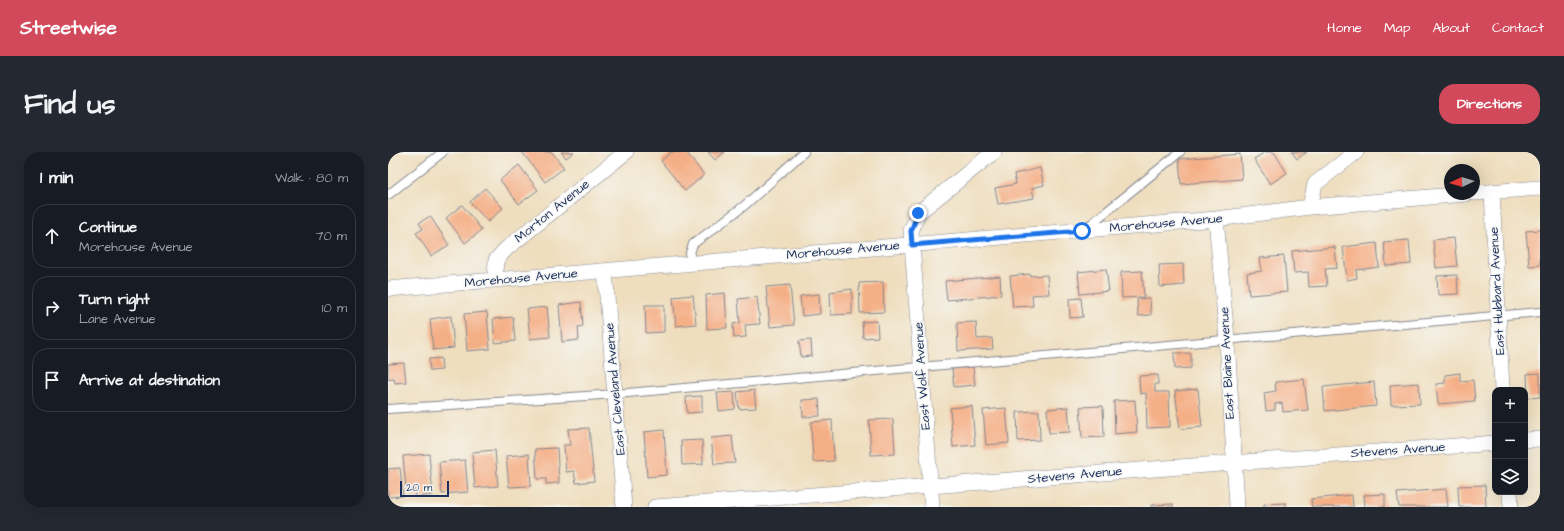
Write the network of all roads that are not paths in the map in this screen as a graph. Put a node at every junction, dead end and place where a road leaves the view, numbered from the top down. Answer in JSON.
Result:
{"nodes":[{"id":1,"x":443,"y":152,"type":"edge"},
{"id":2,"x":626,"y":152,"type":"edge"},
{"id":3,"x":804,"y":152,"type":"edge"},
{"id":4,"x":994,"y":152,"type":"edge"},
{"id":5,"x":1180,"y":152,"type":"edge"},
{"id":6,"x":1356,"y":152,"type":"edge"},
{"id":7,"x":1540,"y":188,"type":"edge"},
{"id":8,"x":1492,"y":192,"type":"junction"},
{"id":9,"x":1480,"y":193,"type":"edge"},
{"id":10,"x":388,"y":195,"type":"edge"},
{"id":11,"x":1444,"y":196,"type":"edge"},
{"id":12,"x":1310,"y":207,"type":"junction"},
{"id":13,"x":1216,"y":219,"type":"junction"},
{"id":14,"x":1082,"y":231,"type":"junction"},
{"id":15,"x":912,"y":245,"type":"junction"},
{"id":16,"x":690,"y":263,"type":"junction"},
{"id":17,"x":605,"y":271,"type":"junction"},
{"id":18,"x":495,"y":280,"type":"junction"},
{"id":19,"x":388,"y":289,"type":"edge"},
{"id":20,"x":1540,"y":312,"type":"edge"},
{"id":21,"x":1498,"y":316,"type":"junction"},
{"id":22,"x":1227,"y":339,"type":"junction"},
{"id":23,"x":921,"y":366,"type":"junction"},
{"id":24,"x":1502,"y":387,"type":"edge"},
{"id":25,"x":616,"y":394,"type":"junction"},
{"id":26,"x":388,"y":409,"type":"edge"},
{"id":27,"x":1540,"y":439,"type":"edge"},
{"id":28,"x":1528,"y":440,"type":"edge"},
{"id":29,"x":1492,"y":443,"type":"edge"},
{"id":30,"x":1233,"y":463,"type":"junction"},
{"id":31,"x":930,"y":487,"type":"junction"},
{"id":32,"x":1510,"y":495,"type":"edge"},
{"id":33,"x":624,"y":507,"type":"edge"},
{"id":34,"x":655,"y":507,"type":"edge"},
{"id":35,"x":932,"y":507,"type":"edge"},
{"id":36,"x":1237,"y":507,"type":"edge"},
{"id":37,"x":1511,"y":507,"type":"edge"}],
"edges":[{"from":1,"to":10,"type":"lane"},
{"from":2,"to":18,"type":"street","name":"Morton Avenue"},
{"from":3,"to":16,"type":"lane"},
{"from":4,"to":15,"type":"street","name":"East Wolf Avenue"},
{"from":5,"to":14,"type":"lane"},
{"from":6,"to":12,"type":"street"},
{"from":7,"to":8,"type":"street"},
{"from":8,"to":9,"type":"street"},
{"from":8,"to":21,"type":"street","name":"East Hubbard Avenue"},
{"from":11,"to":12,"type":"street","name":"Morehouse Avenue"},
{"from":12,"to":13,"type":"street","name":"Morehouse Avenue"},
{"from":13,"to":14,"type":"street","name":"Morehouse Avenue"},
{"from":13,"to":22,"type":"street","name":"East Blaine Avenue"},
{"from":14,"to":15,"type":"street","name":"Morehouse Avenue"},
{"from":15,"to":16,"type":"street","name":"Morehouse Avenue"},
{"from":15,"to":23,"type":"street","name":"East Wolf Avenue"},
{"from":16,"to":17,"type":"street","name":"Morehouse Avenue"},
{"from":17,"to":18,"type":"street","name":"Morehouse Avenue"},
{"from":17,"to":25,"type":"street","name":"East Cleveland Avenue"},
{"from":18,"to":19,"type":"street","name":"Morehouse Avenue"},
{"from":20,"to":21,"type":"lane"},
{"from":21,"to":22,"type":"lane"},
{"from":21,"to":24,"type":"street","name":"East Hubbard Avenue"},
{"from":22,"to":23,"type":"lane"},
{"from":22,"to":30,"type":"street","name":"East Blaine Avenue"},
{"from":23,"to":25,"type":"lane"},
{"from":23,"to":31,"type":"street","name":"East Wolf Avenue"},
{"from":25,"to":26,"type":"lane"},
{"from":25,"to":33,"type":"street","name":"East Cleveland Avenue"},
{"from":27,"to":28,"type":"street"},
{"from":29,"to":30,"type":"street","name":"Stevens Avenue"},
{"from":30,"to":31,"type":"street","name":"Stevens Avenue"},
{"from":30,"to":36,"type":"street","name":"East Blaine Avenue"},
{"from":31,"to":34,"type":"street","name":"Stevens Avenue"},
{"from":31,"to":35,"type":"street","name":"East Wolf Avenue"},
{"from":32,"to":37,"type":"street"}]}
